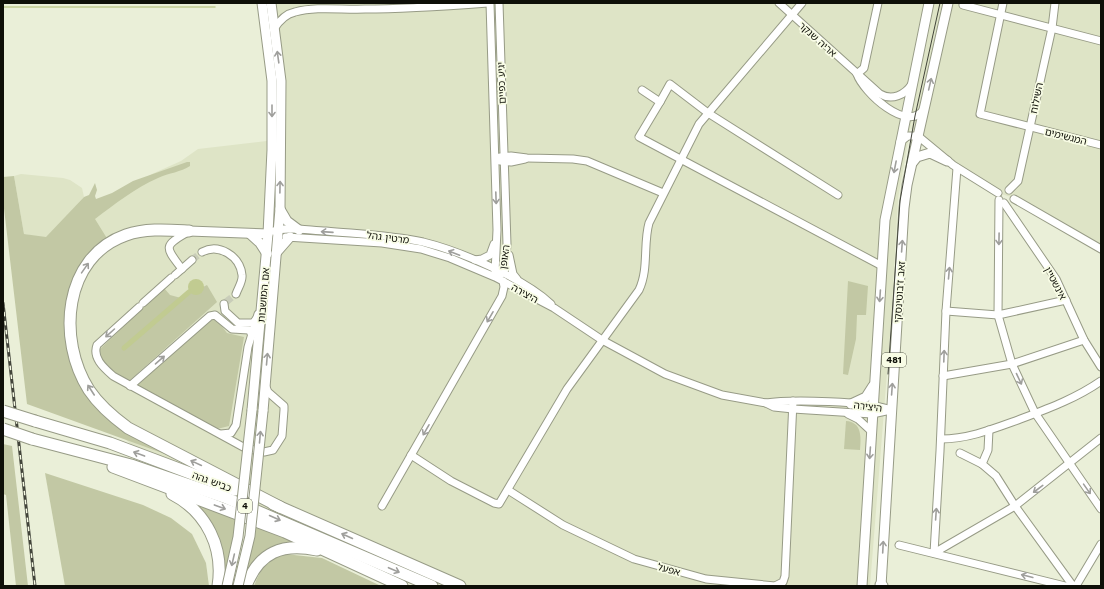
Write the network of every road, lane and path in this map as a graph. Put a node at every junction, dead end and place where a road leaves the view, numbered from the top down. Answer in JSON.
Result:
{"nodes":[{"id":1,"x":262,"y":3,"type":"edge"},
{"id":2,"x":271,"y":3,"type":"edge"},
{"id":3,"x":489,"y":3,"type":"edge"},
{"id":4,"x":499,"y":3,"type":"edge"},
{"id":5,"x":779,"y":3,"type":"edge"},
{"id":6,"x":802,"y":3,"type":"edge"},
{"id":7,"x":878,"y":3,"type":"edge"},
{"id":8,"x":929,"y":3,"type":"edge"},
{"id":9,"x":948,"y":3,"type":"edge"},
{"id":10,"x":1003,"y":3,"type":"edge"},
{"id":11,"x":1055,"y":3,"type":"edge"},
{"id":12,"x":476,"y":4,"type":"edge"},
{"id":13,"x":963,"y":5,"type":"dead end"},
{"id":14,"x":367,"y":6,"type":"edge"},
{"id":15,"x":791,"y":14,"type":"junction"},
{"id":16,"x":1000,"y":15,"type":"junction"},
{"id":17,"x":490,"y":16,"type":"junction"},
{"id":18,"x":1052,"y":28,"type":"junction"},
{"id":19,"x":274,"y":29,"type":"junction"},
{"id":20,"x":1101,"y":41,"type":"edge"},
{"id":21,"x":857,"y":74,"type":"junction"},
{"id":22,"x":912,"y":83,"type":"junction"},
{"id":23,"x":642,"y":90,"type":"dead end"},
{"id":24,"x":660,"y":102,"type":"junction"},
{"id":25,"x":924,"y":109,"type":"junction"},
{"id":26,"x":708,"y":114,"type":"junction"},
{"id":27,"x":906,"y":115,"type":"junction"},
{"id":28,"x":1030,"y":126,"type":"junction"},
{"id":29,"x":918,"y":136,"type":"junction"},
{"id":30,"x":900,"y":142,"type":"junction"},
{"id":31,"x":1101,"y":145,"type":"edge"},
{"id":32,"x":527,"y":158,"type":"junction"},
{"id":33,"x":504,"y":159,"type":"junction"},
{"id":34,"x":680,"y":159,"type":"junction"},
{"id":35,"x":494,"y":160,"type":"junction"},
{"id":36,"x":516,"y":161,"type":"junction"},
{"id":37,"x":947,"y":161,"type":"junction"},
{"id":38,"x":912,"y":164,"type":"junction"},
{"id":39,"x":957,"y":168,"type":"junction"},
{"id":40,"x":505,"y":176,"type":"junction"},
{"id":41,"x":1009,"y":190,"type":"junction"},
{"id":42,"x":663,"y":193,"type":"junction"},
{"id":43,"x":838,"y":195,"type":"dead end"},
{"id":44,"x":1000,"y":199,"type":"junction"},
{"id":45,"x":1014,"y":199,"type":"dead end"},
{"id":46,"x":280,"y":209,"type":"junction"},
{"id":47,"x":299,"y":230,"type":"junction"},
{"id":48,"x":497,"y":230,"type":"junction"},
{"id":49,"x":189,"y":231,"type":"junction"},
{"id":50,"x":250,"y":234,"type":"junction"},
{"id":51,"x":275,"y":234,"type":"junction"},
{"id":52,"x":290,"y":237,"type":"junction"},
{"id":53,"x":507,"y":244,"type":"junction"},
{"id":54,"x":1101,"y":249,"type":"edge"},
{"id":55,"x":202,"y":252,"type":"tunnel mouth"},
{"id":56,"x":271,"y":254,"type":"junction"},
{"id":57,"x":192,"y":260,"type":"tunnel mouth"},
{"id":58,"x":473,"y":260,"type":"junction"},
{"id":59,"x":882,"y":266,"type":"junction"},
{"id":60,"x":182,"y":269,"type":"junction"},
{"id":61,"x":496,"y":269,"type":"junction"},
{"id":62,"x":504,"y":272,"type":"junction"},
{"id":63,"x":495,"y":278,"type":"junction"},
{"id":64,"x":503,"y":281,"type":"junction"},
{"id":65,"x":518,"y":281,"type":"junction"},
{"id":66,"x":236,"y":294,"type":"tunnel mouth"},
{"id":67,"x":263,"y":294,"type":"junction"},
{"id":68,"x":1066,"y":300,"type":"junction"},
{"id":69,"x":554,"y":308,"type":"junction"},
{"id":70,"x":946,"y":312,"type":"junction"},
{"id":71,"x":998,"y":315,"type":"junction"},
{"id":72,"x":210,"y":316,"type":"junction"},
{"id":73,"x":257,"y":318,"type":"junction"},
{"id":74,"x":252,"y":335,"type":"junction"},
{"id":75,"x":602,"y":340,"type":"junction"},
{"id":76,"x":1084,"y":340,"type":"junction"},
{"id":77,"x":1012,"y":364,"type":"junction"},
{"id":78,"x":1101,"y":367,"type":"edge"},
{"id":79,"x":876,"y":375,"type":"junction"},
{"id":80,"x":943,"y":376,"type":"junction"},
{"id":81,"x":1101,"y":380,"type":"edge"},
{"id":82,"x":265,"y":384,"type":"junction"},
{"id":83,"x":130,"y":386,"type":"junction"},
{"id":84,"x":277,"y":399,"type":"junction"},
{"id":85,"x":851,"y":404,"type":"junction"},
{"id":86,"x":793,"y":405,"type":"junction"},
{"id":87,"x":263,"y":409,"type":"junction"},
{"id":88,"x":873,"y":409,"type":"junction"},
{"id":89,"x":891,"y":410,"type":"junction"},
{"id":90,"x":3,"y":411,"type":"edge"},
{"id":91,"x":842,"y":412,"type":"junction"},
{"id":92,"x":1034,"y":413,"type":"junction"},
{"id":93,"x":236,"y":426,"type":"junction"},
{"id":94,"x":3,"y":430,"type":"edge"},
{"id":95,"x":989,"y":430,"type":"junction"},
{"id":96,"x":871,"y":431,"type":"junction"},
{"id":97,"x":219,"y":434,"type":"junction"},
{"id":98,"x":1101,"y":438,"type":"edge"},
{"id":99,"x":941,"y":439,"type":"junction"},
{"id":100,"x":233,"y":442,"type":"junction"},
{"id":101,"x":52,"y":445,"type":"junction"},
{"id":102,"x":960,"y":453,"type":"dead end"},
{"id":103,"x":411,"y":455,"type":"junction"},
{"id":104,"x":982,"y":464,"type":"junction"},
{"id":105,"x":1070,"y":464,"type":"junction"},
{"id":106,"x":128,"y":473,"type":"junction"},
{"id":107,"x":508,"y":490,"type":"junction"},
{"id":108,"x":280,"y":506,"type":"junction"},
{"id":109,"x":382,"y":506,"type":"dead end"},
{"id":110,"x":1015,"y":506,"type":"junction"},
{"id":111,"x":1101,"y":509,"type":"edge"},
{"id":112,"x":1101,"y":544,"type":"edge"},
{"id":113,"x":899,"y":545,"type":"dead end"},
{"id":114,"x":327,"y":552,"type":"junction"},
{"id":115,"x":934,"y":553,"type":"junction"},
{"id":116,"x":218,"y":586,"type":"edge"},
{"id":117,"x":227,"y":586,"type":"edge"},
{"id":118,"x":238,"y":586,"type":"edge"},
{"id":119,"x":246,"y":586,"type":"edge"},
{"id":120,"x":402,"y":586,"type":"edge"},
{"id":121,"x":432,"y":586,"type":"edge"},
{"id":122,"x":460,"y":586,"type":"edge"},
{"id":123,"x":862,"y":586,"type":"edge"},
{"id":124,"x":881,"y":586,"type":"edge"},
{"id":125,"x":1065,"y":586,"type":"edge"},
{"id":126,"x":1073,"y":586,"type":"edge"},
{"id":127,"x":1076,"y":586,"type":"edge"}],
"edges":[{"from":1,"to":51,"type":"main road","name":"אם המושבות","one_way":true},
{"from":2,"to":19,"type":"main road","name":"אם המושבות"},
{"from":3,"to":12,"type":"street"},
{"from":3,"to":17,"type":"street","name":"יגיע כפיים"},
{"from":4,"to":33,"type":"street","name":"יגיע כפיים"},
{"from":5,"to":15,"type":"street","name":"אריה שנקר"},
{"from":6,"to":15,"type":"street"},
{"from":7,"to":21,"type":"street"},
{"from":8,"to":22,"type":"main road","name":"זאב ז'בוטינסקי","number":"481"},
{"from":25,"to":9,"type":"main road","name":"זאב ז'בוטינסקי","number":"481","one_way":true},
{"from":10,"to":16,"type":"street"},
{"from":11,"to":18,"type":"street","name":"השילוח"},
{"from":12,"to":14,"type":"street"},
{"from":12,"to":17,"type":"street"},
{"from":13,"to":16,"type":"street"},
{"from":14,"to":19,"type":"street"},
{"from":15,"to":21,"type":"street","name":"אריה שנקר"},
{"from":15,"to":26,"type":"street"},
{"from":16,"to":18,"type":"street"},
{"from":16,"to":28,"type":"street","name":"המגשימים"},
{"from":17,"to":35,"type":"street","name":"יגיע כפיים"},
{"from":18,"to":20,"type":"street"},
{"from":18,"to":28,"type":"street","name":"השילוח"},
{"from":46,"to":19,"type":"main road","name":"אם המושבות","one_way":true},
{"from":21,"to":22,"type":"street","name":"אריה שנקר"},
{"from":21,"to":27,"type":"street","name":"אריה שנקר"},
{"from":22,"to":27,"type":"main road","name":"זאב ז'בוטינסקי","number":"481"},
{"from":23,"to":24,"type":"street"},
{"from":24,"to":26,"type":"street"},
{"from":24,"to":34,"type":"street"},
{"from":25,"to":27,"type":"street"},
{"from":25,"to":29,"type":"main road","name":"זאב ז'בוטינסקי","number":"481"},
{"from":26,"to":34,"type":"street"},
{"from":26,"to":43,"type":"street"},
{"from":27,"to":30,"type":"main road","name":"זאב ז'בוטינסקי","number":"481"},
{"from":28,"to":31,"type":"street","name":"המגשימים"},
{"from":28,"to":41,"type":"street","name":"השילוח"},
{"from":29,"to":30,"type":"street"},
{"from":29,"to":37,"type":"street","name":"אינשטיין"},
{"from":29,"to":38,"type":"main road","name":"זאב ז'בוטינסקי","number":"481"},
{"from":30,"to":59,"type":"main road","name":"זאב ז'בוטינסקי","number":"481","one_way":true},
{"from":32,"to":33,"type":"street"},
{"from":32,"to":36,"type":"street"},
{"from":32,"to":42,"type":"street"},
{"from":33,"to":35,"type":"street"},
{"from":33,"to":36,"type":"street"},
{"from":33,"to":40,"type":"street","name":"האופן"},
{"from":34,"to":42,"type":"street"},
{"from":34,"to":59,"type":"street"},
{"from":35,"to":48,"type":"street","name":"האופן","one_way":true},
{"from":36,"to":40,"type":"street"},
{"from":37,"to":38,"type":"main road"},
{"from":37,"to":39,"type":"street","name":"אינשטיין"},
{"from":89,"to":38,"type":"main road","name":"זאב ז'בוטינסקי","number":"481","one_way":true},
{"from":39,"to":44,"type":"street","name":"אינשטיין"},
{"from":70,"to":39,"type":"street","one_way":true},
{"from":40,"to":53,"type":"street","name":"האופן"},
{"from":41,"to":44,"type":"street"},
{"from":41,"to":44,"type":"street","name":"השילוח"},
{"from":42,"to":75,"type":"street"},
{"from":44,"to":68,"type":"street","name":"אינשטיין"},
{"from":44,"to":71,"type":"street","one_way":true},
{"from":45,"to":54,"type":"street"},
{"from":46,"to":47,"type":"main road"},
{"from":46,"to":51,"type":"main road","name":"אם המושבות"},
{"from":47,"to":51,"type":"street","name":"מרטין גהל"},
{"from":58,"to":47,"type":"street","name":"מרטין גהל","one_way":true},
{"from":48,"to":58,"type":"street"},
{"from":48,"to":61,"type":"street","name":"האופן"},
{"from":49,"to":50,"type":"main road","name":"מרטין גהל"},
{"from":49,"to":60,"type":"street"},
{"from":108,"to":49,"type":"highway","one_way":true},
{"from":50,"to":51,"type":"main road","name":"מרטין גהל"},
{"from":50,"to":56,"type":"main road"},
{"from":51,"to":52,"type":"street","name":"מרטין גהל"},
{"from":51,"to":56,"type":"main road","name":"אם המושבות"},
{"from":52,"to":56,"type":"main road"},
{"from":52,"to":63,"type":"street","name":"מרטין גהל"},
{"from":53,"to":62,"type":"street","name":"האופן"},
{"from":53,"to":65,"type":"street"},
{"from":55,"to":66,"type":"street"},
{"from":56,"to":67,"type":"main road","name":"אם המושבות"},
{"from":82,"to":56,"type":"main road","name":"אם המושבות","one_way":true},
{"from":57,"to":60,"type":"street"},
{"from":58,"to":61,"type":"street","name":"מרטין גהל"},
{"from":59,"to":79,"type":"main road","name":"זאב ז'בוטינסקי","number":"481","one_way":true},
{"from":60,"to":83,"type":"street","one_way":true},
{"from":61,"to":62,"type":"street","name":"מרטין גהל"},
{"from":61,"to":63,"type":"street","name":"האופן"},
{"from":62,"to":63,"type":"street","name":"האופן"},
{"from":62,"to":65,"type":"street","name":"היצירה"},
{"from":63,"to":64,"type":"street","name":"היצירה"},
{"from":64,"to":69,"type":"street","name":"היצירה"},
{"from":64,"to":103,"type":"street","one_way":true},
{"from":65,"to":69,"type":"street","name":"היצירה"},
{"from":67,"to":73,"type":"street"},
{"from":67,"to":117,"type":"main road","name":"אם המושבות","one_way":true,"bridge":true},
{"from":68,"to":71,"type":"street"},
{"from":68,"to":76,"type":"street","name":"אינשטיין"},
{"from":69,"to":75,"type":"street","name":"היצירה"},
{"from":70,"to":71,"type":"street"},
{"from":80,"to":70,"type":"street","one_way":true},
{"from":71,"to":77,"type":"street"},
{"from":72,"to":73,"type":"street"},
{"from":72,"to":74,"type":"street"},
{"from":83,"to":72,"type":"street","one_way":true},
{"from":73,"to":74,"type":"street"},
{"from":74,"to":93,"type":"street"},
{"from":75,"to":86,"type":"street","name":"היצירה"},
{"from":75,"to":107,"type":"street"},
{"from":76,"to":77,"type":"street"},
{"from":76,"to":78,"type":"street","name":"אינשטיין"},
{"from":77,"to":80,"type":"street"},
{"from":77,"to":92,"type":"street","one_way":true},
{"from":79,"to":85,"type":"main road"},
{"from":79,"to":88,"type":"main road","name":"זאב ז'בוטינסקי","number":"481"},
{"from":80,"to":99,"type":"street"},
{"from":81,"to":92,"type":"street"},
{"from":82,"to":84,"type":"street"},
{"from":82,"to":87,"type":"main road","name":"אם המושבות"},
{"from":83,"to":97,"type":"street"},
{"from":84,"to":87,"type":"street"},
{"from":84,"to":100,"type":"street"},
{"from":85,"to":86,"type":"street","name":"היצירה"},
{"from":85,"to":88,"type":"street","name":"היצירה"},
{"from":86,"to":91,"type":"street","name":"היצירה"},
{"from":86,"to":107,"type":"street","name":"אפעל"},
{"from":118,"to":87,"type":"main road","name":"אם המושבות","one_way":true,"bridge":true},
{"from":88,"to":89,"type":"street","name":"היצירה"},
{"from":88,"to":91,"type":"street","name":"היצירה"},
{"from":88,"to":96,"type":"main road","name":"זאב ז'בוטינסקי","number":"481"},
{"from":124,"to":89,"type":"main road","name":"זאב ז'בוטינסקי","number":"481","one_way":true},
{"from":108,"to":90,"type":"highway","name":"כביש גהה","number":"4","one_way":true,"bridge":true},
{"from":91,"to":96,"type":"street"},
{"from":92,"to":95,"type":"street"},
{"from":92,"to":105,"type":"street"},
{"from":93,"to":97,"type":"street"},
{"from":93,"to":100,"type":"street"},
{"from":94,"to":101,"type":"highway","name":"כביש גהה","number":"4","bridge":true},
{"from":95,"to":99,"type":"street"},
{"from":95,"to":104,"type":"street"},
{"from":96,"to":123,"type":"main road","name":"זאב ז'בוטינסקי","number":"481","one_way":true},
{"from":97,"to":100,"type":"street"},
{"from":98,"to":105,"type":"street"},
{"from":115,"to":99,"type":"street","one_way":true},
{"from":101,"to":106,"type":"highway"},
{"from":101,"to":121,"type":"highway","name":"כביש גהה","number":"4","one_way":true},
{"from":102,"to":104,"type":"street"},
{"from":103,"to":107,"type":"street"},
{"from":103,"to":109,"type":"street"},
{"from":104,"to":110,"type":"street"},
{"from":105,"to":110,"type":"street","one_way":true},
{"from":105,"to":111,"type":"street","one_way":true},
{"from":106,"to":114,"type":"highway","one_way":true},
{"from":106,"to":116,"type":"highway"},
{"from":122,"to":108,"type":"highway","name":"כביש גהה","number":"4","one_way":true},
{"from":110,"to":115,"type":"street"},
{"from":110,"to":126,"type":"street"},
{"from":112,"to":127,"type":"street"},
{"from":113,"to":115,"type":"street"},
{"from":114,"to":119,"type":"highway"},
{"from":114,"to":120,"type":"highway"},
{"from":125,"to":115,"type":"street","one_way":true}]}
